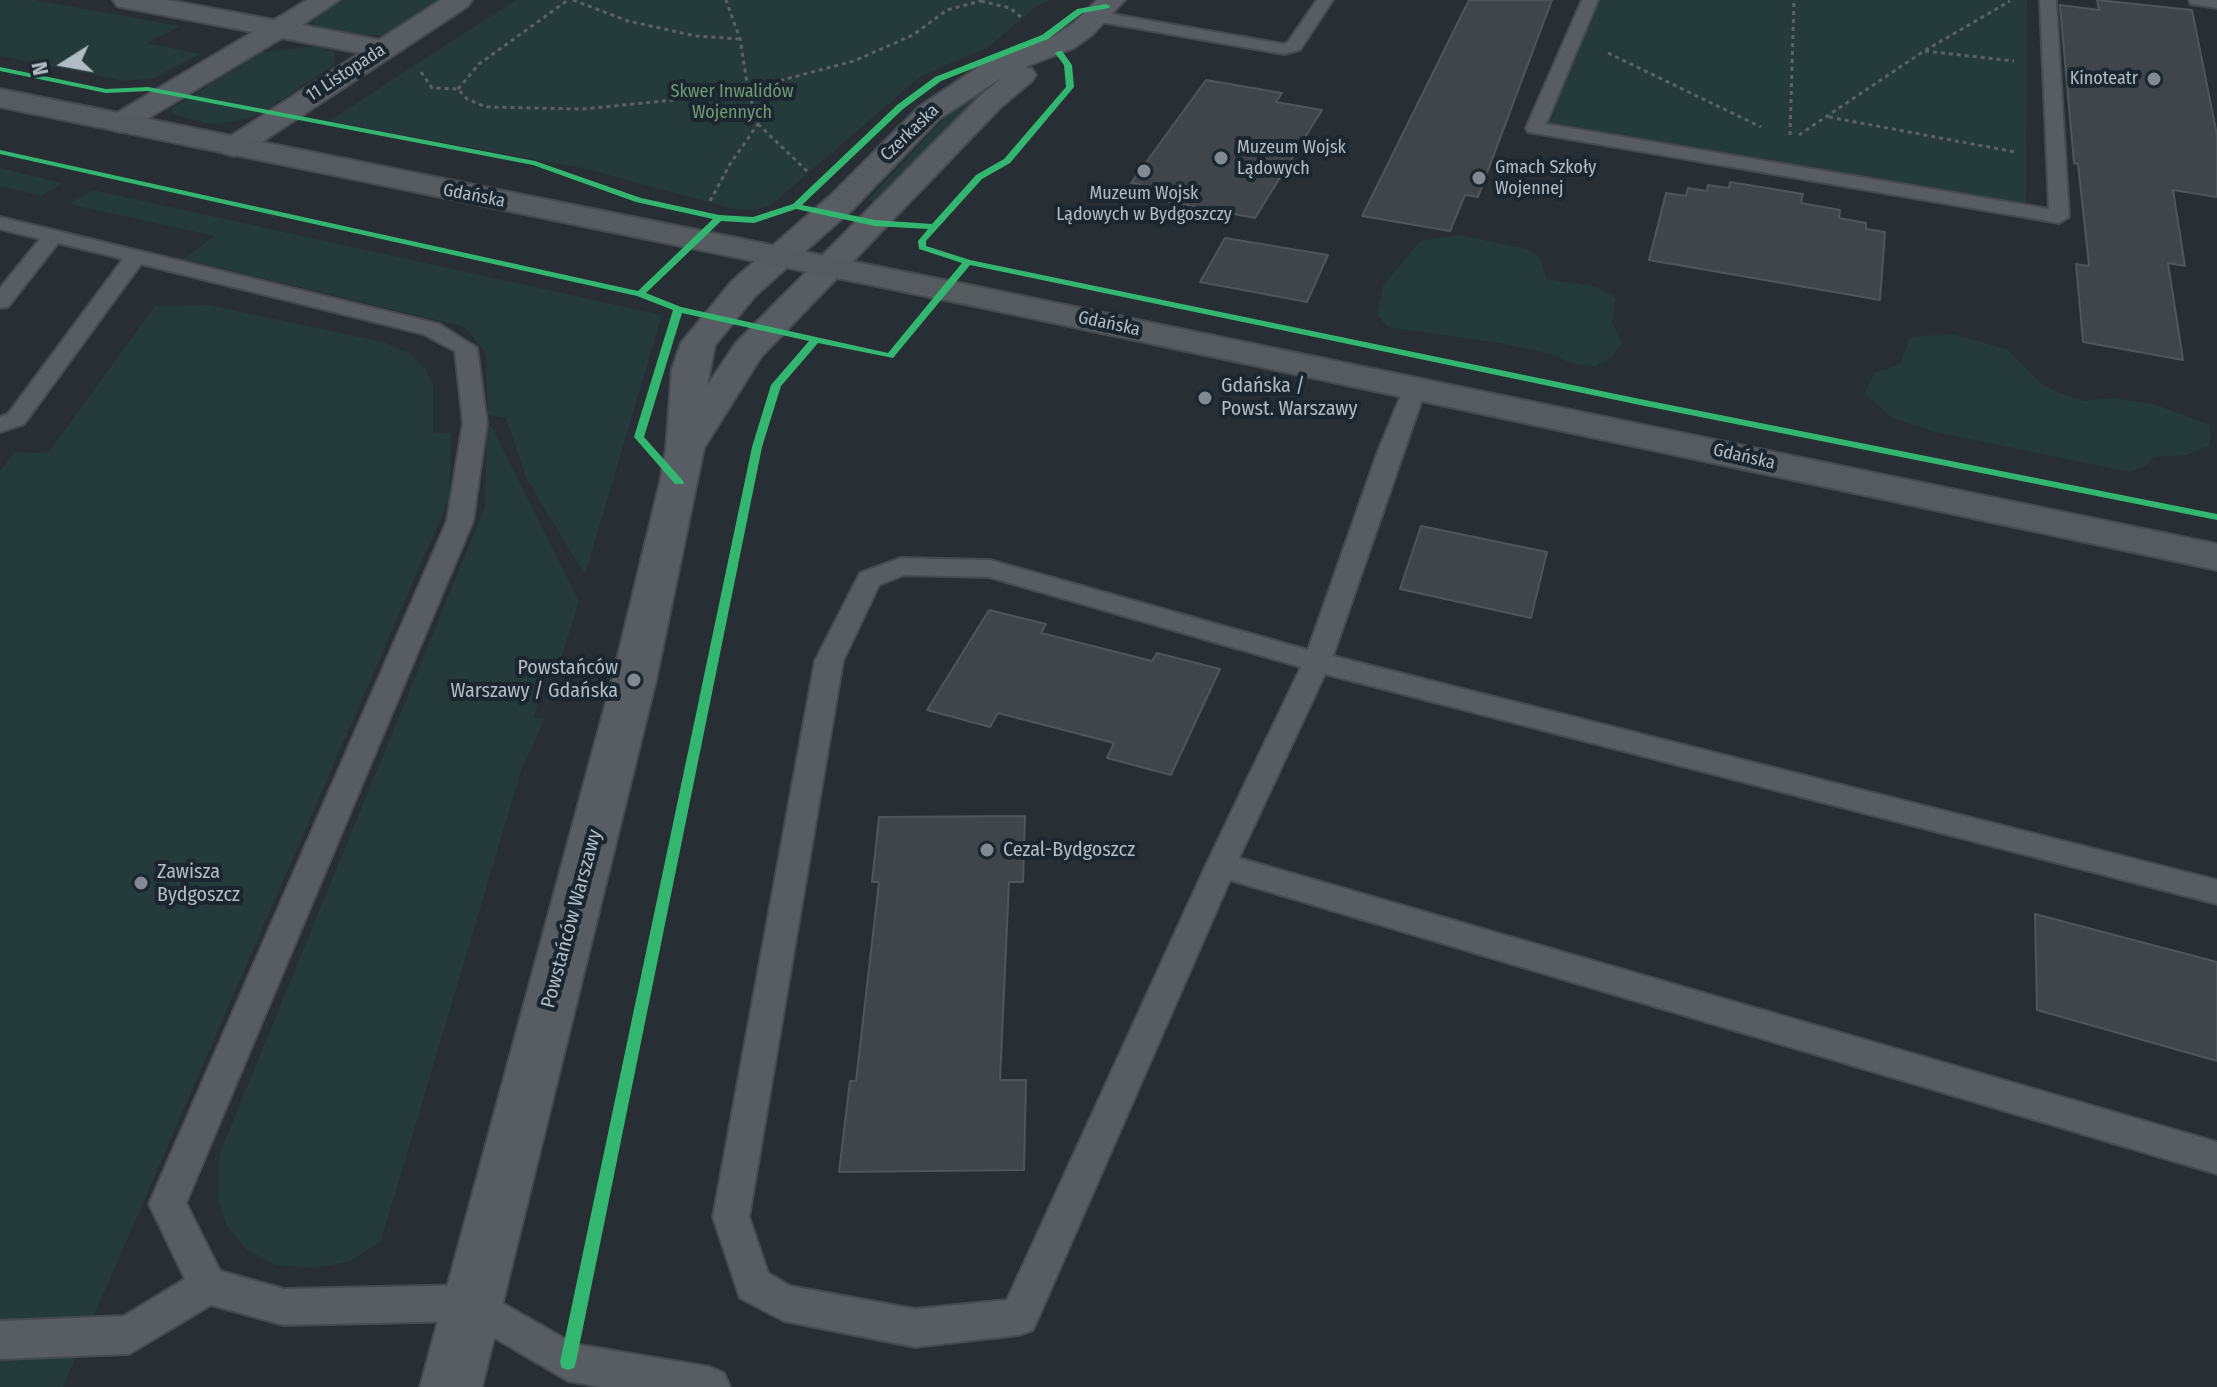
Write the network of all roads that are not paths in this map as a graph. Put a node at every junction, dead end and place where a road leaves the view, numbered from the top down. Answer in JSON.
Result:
{"nodes":[{"id":1,"x":126,"y":0,"type":"edge"},
{"id":2,"x":326,"y":0,"type":"edge"},
{"id":3,"x":459,"y":0,"type":"edge"},
{"id":4,"x":1325,"y":0,"type":"edge"},
{"id":5,"x":1590,"y":0,"type":"edge"},
{"id":6,"x":2048,"y":0,"type":"edge"},
{"id":7,"x":2197,"y":0,"type":"edge"},
{"id":8,"x":2217,"y":3,"type":"edge"},
{"id":9,"x":1104,"y":8,"type":"edge"},
{"id":10,"x":276,"y":29,"type":"junction"},
{"id":11,"x":1064,"y":42,"type":"junction"},
{"id":12,"x":384,"y":49,"type":"junction"},
{"id":13,"x":0,"y":98,"type":"edge"},
{"id":14,"x":120,"y":123,"type":"junction"},
{"id":15,"x":234,"y":147,"type":"junction"},
{"id":16,"x":0,"y":223,"type":"edge"},
{"id":17,"x":53,"y":236,"type":"junction"},
{"id":18,"x":135,"y":257,"type":"junction"},
{"id":19,"x":777,"y":257,"type":"junction"},
{"id":20,"x":829,"y":267,"type":"junction"},
{"id":21,"x":9,"y":279,"type":"edge"},
{"id":22,"x":0,"y":302,"type":"edge"},
{"id":23,"x":1415,"y":388,"type":"junction"},
{"id":24,"x":0,"y":425,"type":"edge"},
{"id":25,"x":685,"y":449,"type":"junction"},
{"id":26,"x":2217,"y":557,"type":"edge"},
{"id":27,"x":1317,"y":662,"type":"junction"},
{"id":28,"x":1221,"y":865,"type":"junction"},
{"id":29,"x":2217,"y":892,"type":"edge"},
{"id":30,"x":2217,"y":1158,"type":"edge"},
{"id":31,"x":208,"y":1286,"type":"junction"},
{"id":32,"x":471,"y":1303,"type":"junction"},
{"id":33,"x":0,"y":1340,"type":"edge"},
{"id":34,"x":451,"y":1387,"type":"edge"},
{"id":35,"x":710,"y":1387,"type":"edge"}],
"edges":[{"from":1,"to":10,"type":"street"},
{"from":2,"to":10,"type":"street"},
{"from":3,"to":12,"type":"street","name":"11 Listopada"},
{"from":4,"to":9,"type":"lane"},
{"from":5,"to":6,"type":"lane"},
{"from":7,"to":8,"type":"lane"},
{"from":9,"to":11,"type":"street","name":"Czerkaska"},
{"from":10,"to":12,"type":"street"},
{"from":10,"to":14,"type":"street"},
{"from":11,"to":19,"type":"street","name":"Czerkaska"},
{"from":11,"to":20,"type":"street","name":"Czerkaska"},
{"from":12,"to":15,"type":"street","name":"11 Listopada"},
{"from":13,"to":14,"type":"main road","name":"Gdańska"},
{"from":14,"to":15,"type":"main road","name":"Gdańska"},
{"from":15,"to":19,"type":"main road","name":"Gdańska"},
{"from":16,"to":17,"type":"lane"},
{"from":17,"to":18,"type":"lane"},
{"from":17,"to":21,"type":"lane"},
{"from":18,"to":24,"type":"lane"},
{"from":18,"to":31,"type":"lane"},
{"from":19,"to":20,"type":"main road","name":"Gdańska"},
{"from":19,"to":25,"type":"street","name":"Powstańców Warszawy"},
{"from":20,"to":23,"type":"main road","name":"Gdańska"},
{"from":20,"to":25,"type":"street","name":"Powstańców Warszawy"},
{"from":21,"to":22,"type":"lane"},
{"from":23,"to":26,"type":"main road","name":"Gdańska"},
{"from":23,"to":27,"type":"lane"},
{"from":25,"to":32,"type":"street","name":"Powstańców Warszawy"},
{"from":27,"to":28,"type":"lane"},
{"from":27,"to":28,"type":"lane"},
{"from":27,"to":29,"type":"lane"},
{"from":28,"to":30,"type":"lane"},
{"from":31,"to":32,"type":"lane"},
{"from":31,"to":33,"type":"lane"},
{"from":32,"to":34,"type":"street","name":"Powstańców Warszawy"},
{"from":32,"to":35,"type":"lane"}]}
